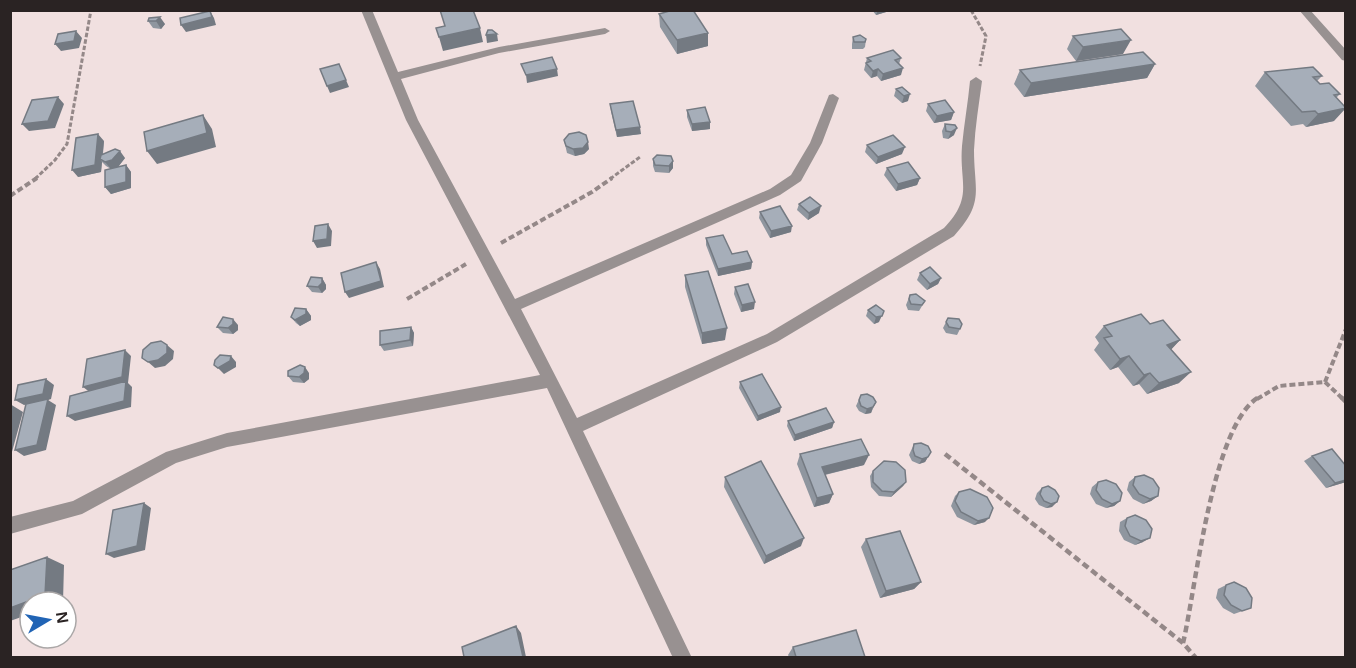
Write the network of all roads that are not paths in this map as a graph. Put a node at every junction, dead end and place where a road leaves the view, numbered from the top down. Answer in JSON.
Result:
{"nodes":[{"id":1,"x":366,"y":10,"type":"edge"},
{"id":2,"x":1304,"y":10,"type":"edge"},
{"id":3,"x":605,"y":31,"type":"dead end"},
{"id":4,"x":1346,"y":58,"type":"edge"},
{"id":5,"x":394,"y":77,"type":"junction"},
{"id":6,"x":976,"y":81,"type":"road end"},
{"id":7,"x":833,"y":98,"type":"dead end"},
{"id":8,"x":513,"y":306,"type":"junction"},
{"id":9,"x":551,"y":380,"type":"junction"},
{"id":10,"x":574,"y":427,"type":"junction"},
{"id":11,"x":10,"y":526,"type":"edge"},
{"id":12,"x":683,"y":657,"type":"edge"}],
"edges":[{"from":1,"to":5,"type":"street"},
{"from":2,"to":4,"type":"street"},
{"from":3,"to":5,"type":"street"},
{"from":5,"to":8,"type":"street"},
{"from":6,"to":10,"type":"street"},
{"from":7,"to":8,"type":"street"},
{"from":8,"to":9,"type":"street"},
{"from":9,"to":10,"type":"street"},
{"from":9,"to":11,"type":"street"},
{"from":10,"to":12,"type":"street"}]}
